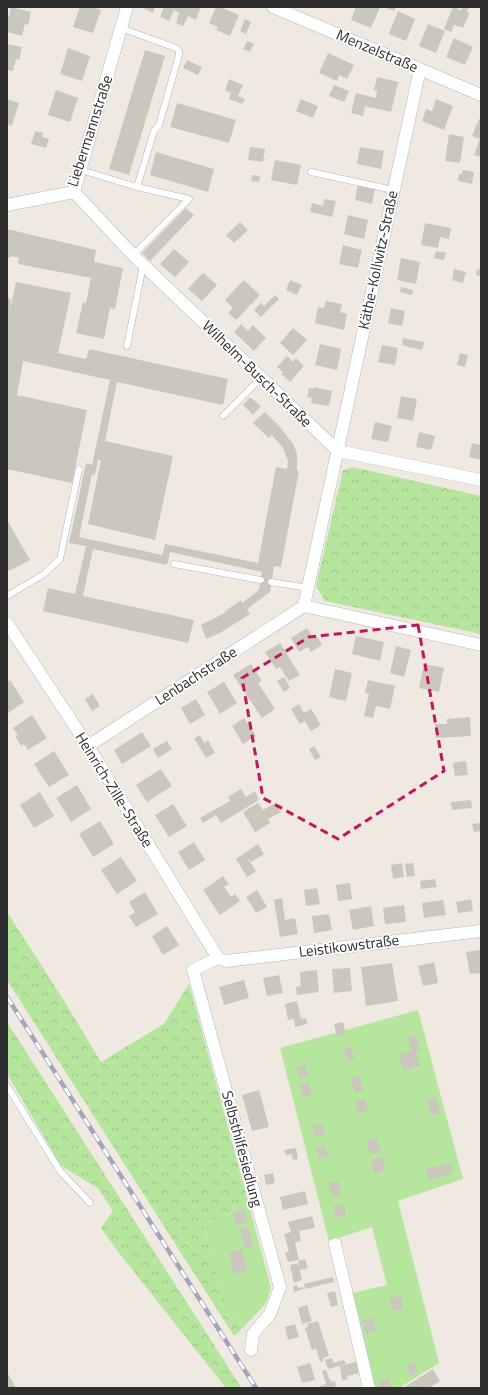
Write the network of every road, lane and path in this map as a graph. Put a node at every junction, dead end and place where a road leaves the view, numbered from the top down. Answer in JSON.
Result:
{"nodes":[{"id":1,"x":127,"y":7,"type":"edge"},
{"id":2,"x":273,"y":7,"type":"edge"},
{"id":3,"x":121,"y":28,"type":"junction"},
{"id":4,"x":420,"y":69,"type":"junction"},
{"id":5,"x":481,"y":95,"type":"edge"},
{"id":6,"x":81,"y":170,"type":"junction"},
{"id":7,"x":311,"y":172,"type":"dead end"},
{"id":8,"x":137,"y":187,"type":"junction"},
{"id":9,"x":393,"y":190,"type":"junction"},
{"id":10,"x":74,"y":192,"type":"junction"},
{"id":11,"x":7,"y":205,"type":"edge"},
{"id":12,"x":133,"y":255,"type":"junction"},
{"id":13,"x":143,"y":265,"type":"junction"},
{"id":14,"x":127,"y":346,"type":"dead end"},
{"id":15,"x":261,"y":378,"type":"junction"},
{"id":16,"x":223,"y":416,"type":"dead end"},
{"id":17,"x":338,"y":451,"type":"junction"},
{"id":18,"x":79,"y":469,"type":"dead end"},
{"id":19,"x":481,"y":480,"type":"edge"},
{"id":20,"x":174,"y":564,"type":"dead end"},
{"id":21,"x":261,"y":580,"type":"dead end"},
{"id":22,"x":272,"y":582,"type":"dead end"},
{"id":23,"x":308,"y":588,"type":"junction"},
{"id":24,"x":7,"y":596,"type":"edge"},
{"id":25,"x":304,"y":606,"type":"junction"},
{"id":26,"x":7,"y":623,"type":"edge"},
{"id":27,"x":481,"y":645,"type":"edge"},
{"id":28,"x":88,"y":746,"type":"junction"},
{"id":29,"x":481,"y":930,"type":"edge"},
{"id":30,"x":218,"y":958,"type":"junction"},
{"id":31,"x":7,"y":1086,"type":"edge"},
{"id":32,"x":90,"y":1203,"type":"dead end"},
{"id":33,"x":335,"y":1244,"type":"dead end"},
{"id":34,"x":250,"y":1350,"type":"dead end"},
{"id":35,"x":369,"y":1388,"type":"edge"}],
"edges":[{"from":1,"to":3,"type":"street","name":"Liebermannstraße"},
{"from":2,"to":4,"type":"street","name":"Menzelstraße"},
{"from":3,"to":6,"type":"street","name":"Liebermannstraße"},
{"from":3,"to":8,"type":"lane"},
{"from":4,"to":5,"type":"street","name":"Menzelstraße"},
{"from":4,"to":9,"type":"street","name":"Käthe-Kollwitz-Straße"},
{"from":6,"to":8,"type":"lane"},
{"from":6,"to":10,"type":"street","name":"Liebermannstraße"},
{"from":7,"to":9,"type":"lane"},
{"from":8,"to":12,"type":"lane"},
{"from":9,"to":17,"type":"street","name":"Käthe-Kollwitz-Straße"},
{"from":10,"to":11,"type":"street","name":"Liebermannstraße"},
{"from":10,"to":12,"type":"street","name":"Wilhelm-Busch-Straße"},
{"from":12,"to":13,"type":"street","name":"Wilhelm-Busch-Straße"},
{"from":13,"to":14,"type":"lane"},
{"from":13,"to":15,"type":"street","name":"Wilhelm-Busch-Straße"},
{"from":15,"to":16,"type":"lane"},
{"from":15,"to":17,"type":"street","name":"Wilhelm-Busch-Straße"},
{"from":17,"to":19,"type":"street"},
{"from":17,"to":23,"type":"street"},
{"from":18,"to":24,"type":"lane"},
{"from":20,"to":21,"type":"lane"},
{"from":22,"to":23,"type":"lane"},
{"from":23,"to":25,"type":"street"},
{"from":25,"to":27,"type":"street"},
{"from":25,"to":28,"type":"street","name":"Lenbachstraße"},
{"from":26,"to":28,"type":"street","name":"Heinrich-Zille-Straße"},
{"from":28,"to":30,"type":"street","name":"Heinrich-Zille-Straße"},
{"from":29,"to":30,"type":"street","name":"Leistikowstraße"},
{"from":30,"to":34,"type":"street","name":"Selbsthilfesiedlung"},
{"from":31,"to":32,"type":"lane"},
{"from":33,"to":35,"type":"street"}]}
